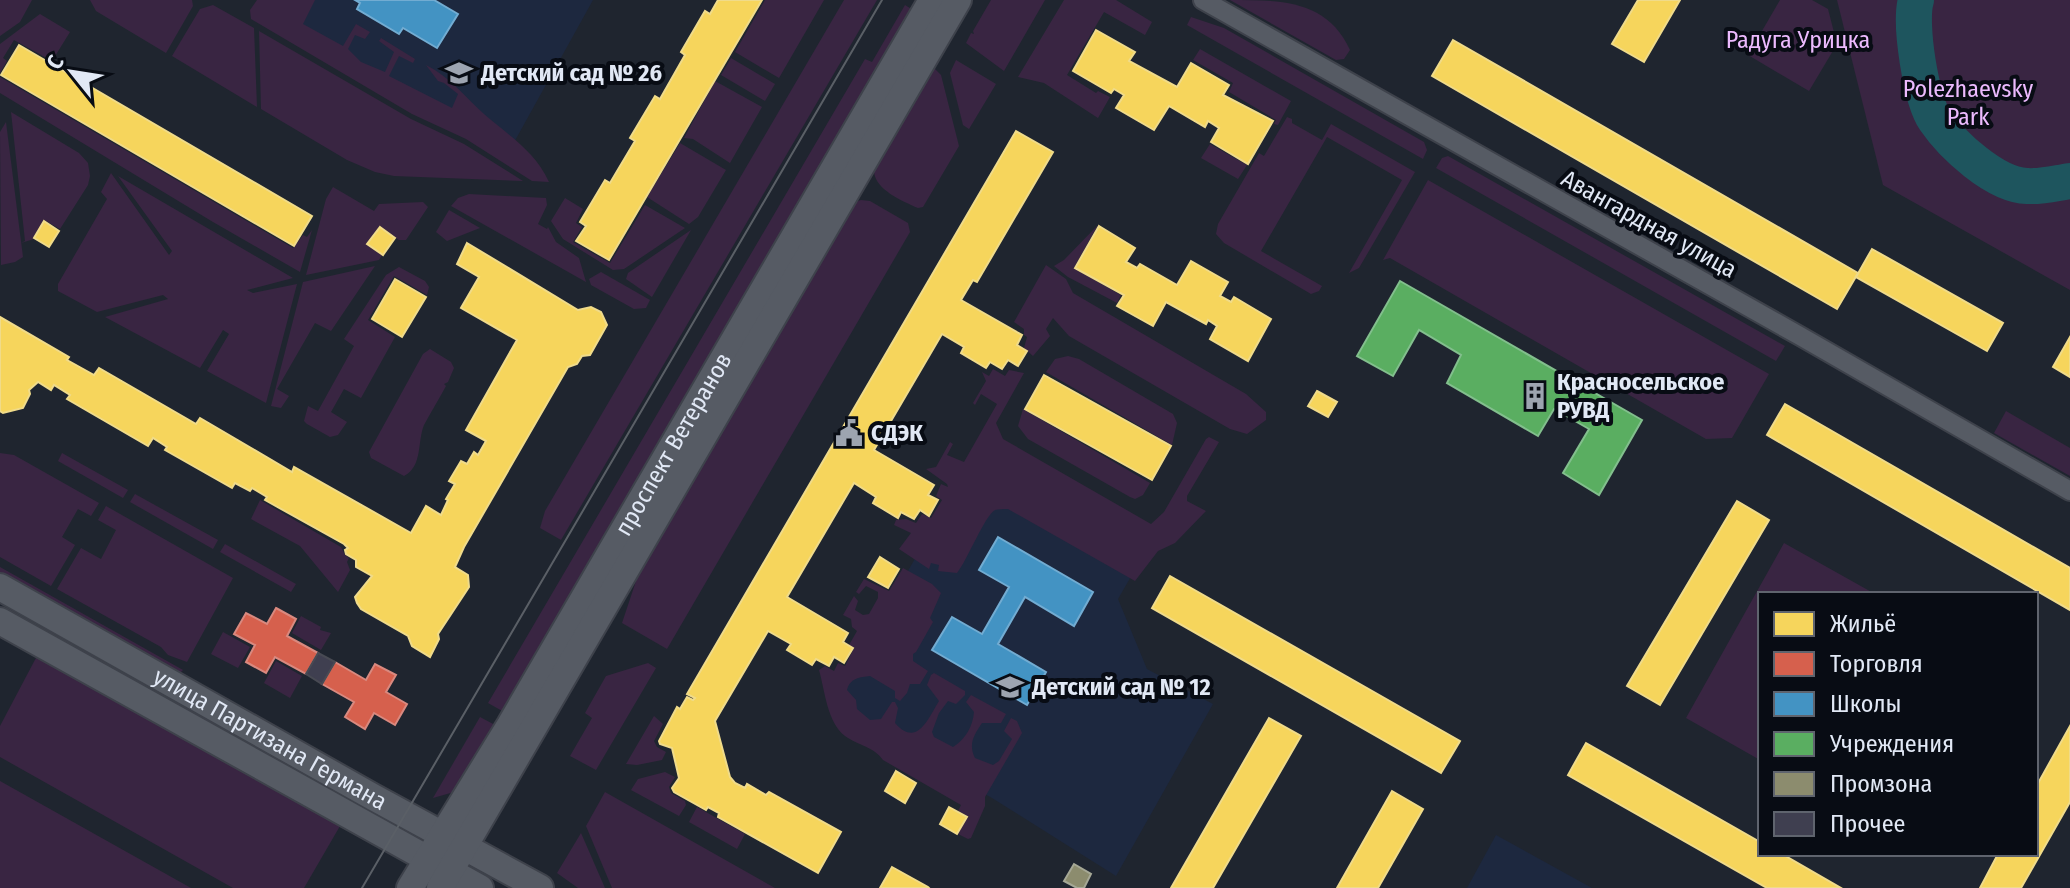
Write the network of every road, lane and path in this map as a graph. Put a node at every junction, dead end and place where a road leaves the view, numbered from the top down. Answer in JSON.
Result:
{"nodes":[{"id":1,"x":932,"y":0,"type":"edge"},
{"id":2,"x":958,"y":0,"type":"edge"},
{"id":3,"x":1203,"y":0,"type":"edge"},
{"id":4,"x":2070,"y":491,"type":"edge"},
{"id":5,"x":0,"y":587,"type":"edge"},
{"id":6,"x":0,"y":621,"type":"edge"},
{"id":7,"x":454,"y":841,"type":"junction"},
{"id":8,"x":439,"y":873,"type":"edge"},
{"id":9,"x":410,"y":888,"type":"edge"},
{"id":10,"x":480,"y":888,"type":"edge"},
{"id":11,"x":540,"y":888,"type":"edge"}],
"edges":[{"from":1,"to":7,"type":"main road","name":"проспект Ветеранов"},
{"from":2,"to":7,"type":"main road","name":"проспект Ветеранов"},
{"from":3,"to":4,"type":"street","name":"Авангардная улица"},
{"from":5,"to":7,"type":"main road","name":"улица Партизана Германа"},
{"from":6,"to":8,"type":"main road","name":"улица Партизана Германа"},
{"from":7,"to":8,"type":"main road","name":"проспект Ветеранов"},
{"from":7,"to":11,"type":"main road","name":"улица Партизана Германа"},
{"from":8,"to":9,"type":"main road","name":"проспект Ветеранов"},
{"from":8,"to":10,"type":"main road","name":"улица Партизана Германа"}]}
